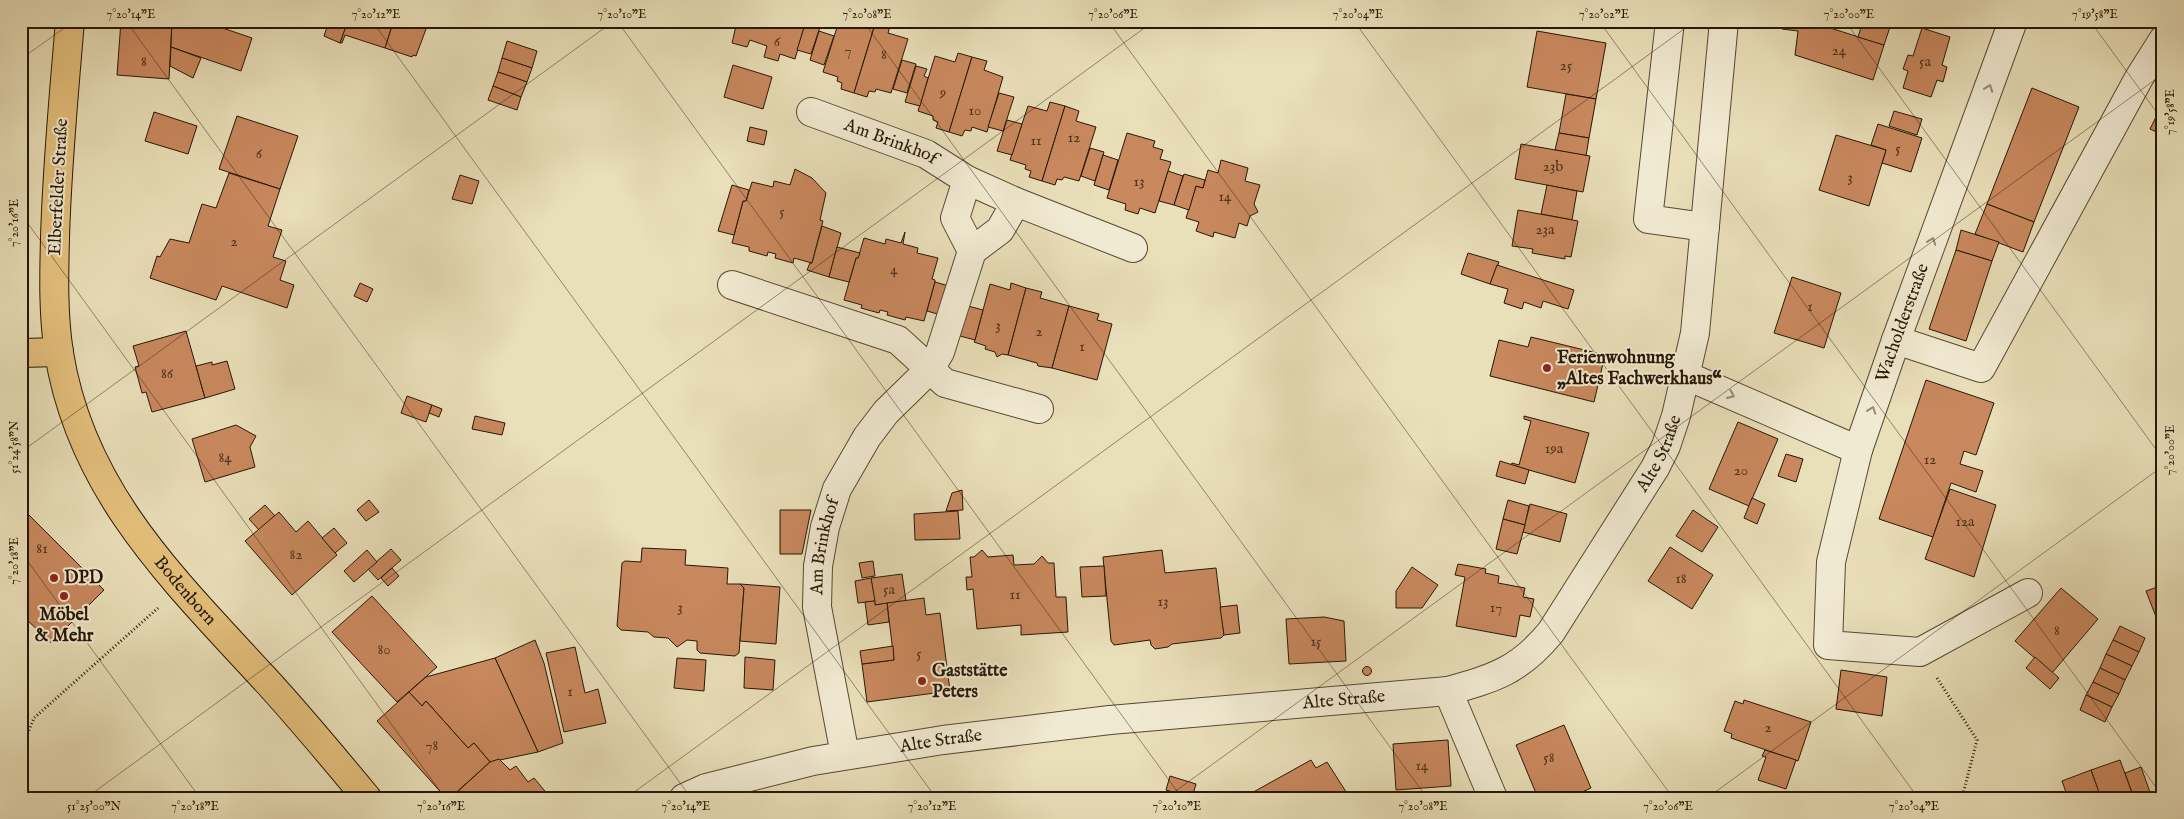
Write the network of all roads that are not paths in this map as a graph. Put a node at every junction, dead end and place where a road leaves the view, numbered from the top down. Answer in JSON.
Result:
{"nodes":[{"id":1,"x":70,"y":21,"type":"edge"},
{"id":2,"x":1670,"y":21,"type":"edge"},
{"id":3,"x":1724,"y":21,"type":"edge"},
{"id":4,"x":2013,"y":21,"type":"edge"},
{"id":5,"x":2163,"y":40,"type":"edge"},
{"id":6,"x":811,"y":112,"type":"dead end"},
{"id":7,"x":967,"y":180,"type":"junction"},
{"id":8,"x":1016,"y":202,"type":"junction"},
{"id":9,"x":1705,"y":227,"type":"junction"},
{"id":10,"x":1134,"y":248,"type":"dead end"},
{"id":11,"x":972,"y":251,"type":"junction"},
{"id":12,"x":732,"y":285,"type":"dead end"},
{"id":13,"x":1896,"y":340,"type":"junction"},
{"id":14,"x":59,"y":352,"type":"junction"},
{"id":15,"x":21,"y":353,"type":"edge"},
{"id":16,"x":930,"y":369,"type":"junction"},
{"id":17,"x":1687,"y":376,"type":"junction"},
{"id":18,"x":1039,"y":409,"type":"dead end"},
{"id":19,"x":1858,"y":450,"type":"junction"},
{"id":20,"x":2028,"y":593,"type":"dead end"},
{"id":21,"x":1448,"y":691,"type":"junction"},
{"id":22,"x":845,"y":755,"type":"junction"},
{"id":23,"x":368,"y":798,"type":"edge"},
{"id":24,"x":684,"y":798,"type":"edge"},
{"id":25,"x":1494,"y":798,"type":"edge"}],
"edges":[{"from":1,"to":14,"type":"main road","name":"Elberfelder Straße"},
{"from":2,"to":9,"type":"street"},
{"from":3,"to":9,"type":"street","name":"Alte Straße"},
{"from":13,"to":4,"type":"street","name":"Wacholderstraße","one_way":true},
{"from":5,"to":13,"type":"street"},
{"from":6,"to":7,"type":"street","name":"Am Brinkhof"},
{"from":7,"to":8,"type":"street","name":"Am Brinkhof"},
{"from":7,"to":11,"type":"street"},
{"from":8,"to":10,"type":"street","name":"Am Brinkhof"},
{"from":8,"to":11,"type":"street"},
{"from":9,"to":17,"type":"street","name":"Alte Straße"},
{"from":11,"to":16,"type":"street","name":"Am Brinkhof"},
{"from":12,"to":16,"type":"street"},
{"from":19,"to":13,"type":"street","name":"Wacholderstraße","one_way":true},
{"from":14,"to":15,"type":"main road"},
{"from":14,"to":23,"type":"main road","name":"Bodenborn"},
{"from":16,"to":18,"type":"street"},
{"from":16,"to":22,"type":"street","name":"Am Brinkhof"},
{"from":17,"to":19,"type":"street","one_way":true},
{"from":17,"to":21,"type":"street","name":"Alte Straße"},
{"from":19,"to":20,"type":"street","name":"Wacholderstraße"},
{"from":21,"to":22,"type":"street","name":"Alte Straße"},
{"from":21,"to":25,"type":"street"},
{"from":22,"to":24,"type":"street","name":"Alte Straße"}]}
